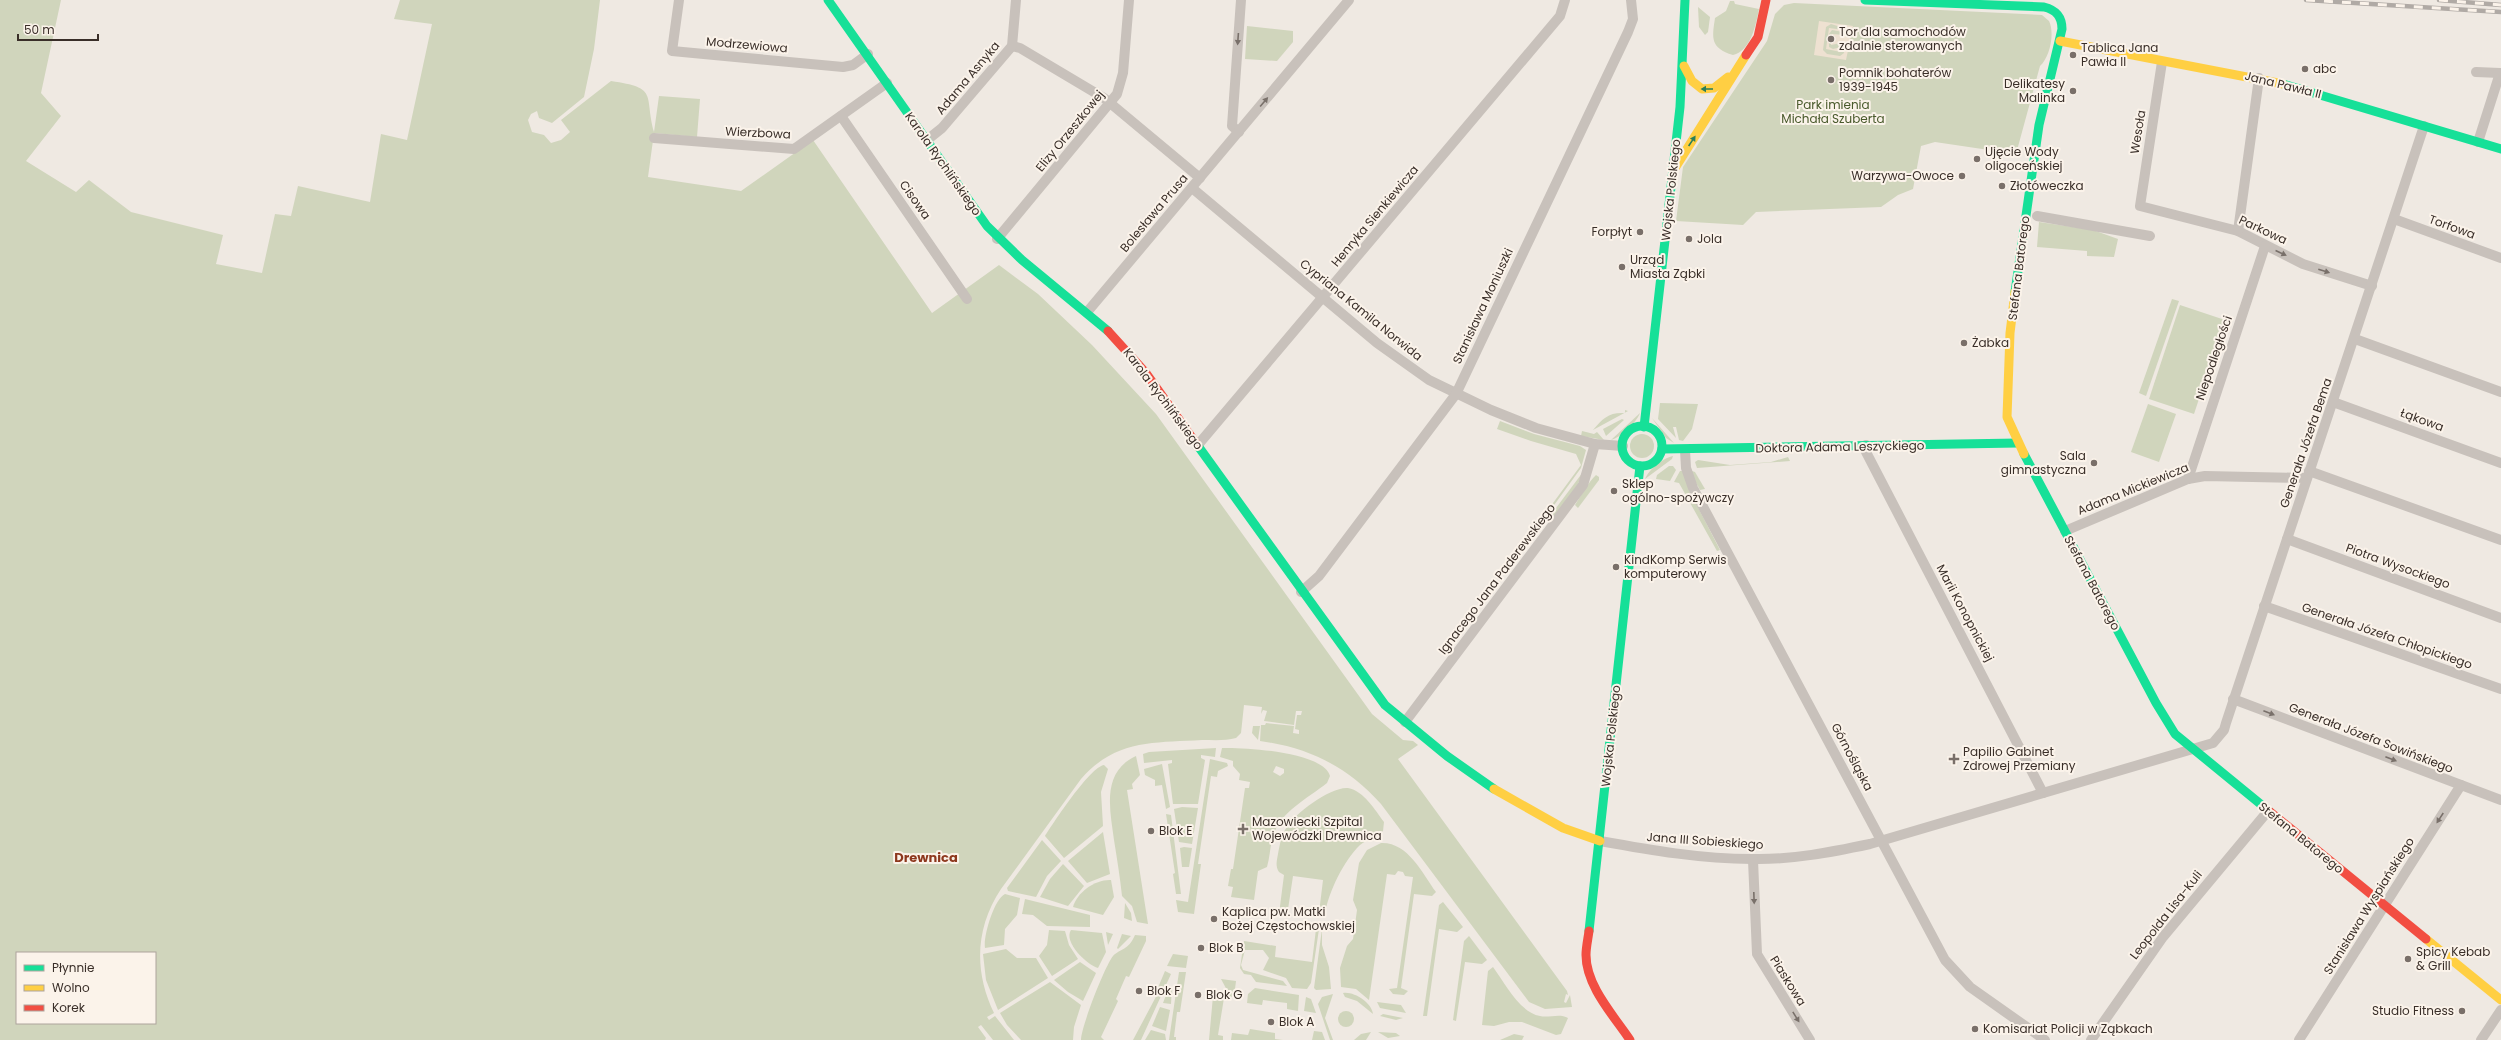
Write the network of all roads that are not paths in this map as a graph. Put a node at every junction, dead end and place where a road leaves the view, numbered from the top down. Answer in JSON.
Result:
{"nodes":[{"id":1,"x":679,"y":0,"type":"edge"},
{"id":2,"x":828,"y":0,"type":"edge"},
{"id":3,"x":1016,"y":0,"type":"edge"},
{"id":4,"x":1129,"y":0,"type":"edge"},
{"id":5,"x":1241,"y":0,"type":"edge"},
{"id":6,"x":1349,"y":0,"type":"edge"},
{"id":7,"x":1565,"y":0,"type":"edge"},
{"id":8,"x":1631,"y":0,"type":"edge"},
{"id":9,"x":1685,"y":0,"type":"edge"},
{"id":10,"x":1766,"y":0,"type":"edge"},
{"id":11,"x":1865,"y":0,"type":"edge"},
{"id":12,"x":2060,"y":41,"type":"junction"},
{"id":13,"x":1012,"y":46,"type":"junction"},
{"id":14,"x":868,"y":54,"type":"junction"},
{"id":15,"x":2162,"y":62,"type":"junction"},
{"id":16,"x":1683,"y":64,"type":"junction"},
{"id":17,"x":1737,"y":68,"type":"junction"},
{"id":18,"x":2476,"y":72,"type":"dead end"},
{"id":19,"x":2500,"y":73,"type":"edge"},
{"id":20,"x":2259,"y":78,"type":"junction"},
{"id":21,"x":887,"y":83,"type":"junction"},
{"id":22,"x":1111,"y":104,"type":"junction"},
{"id":23,"x":841,"y":116,"type":"junction"},
{"id":24,"x":2424,"y":126,"type":"junction"},
{"id":25,"x":1239,"y":132,"type":"junction"},
{"id":26,"x":654,"y":138,"type":"dead end"},
{"id":27,"x":927,"y":140,"type":"junction"},
{"id":28,"x":2478,"y":142,"type":"junction"},
{"id":29,"x":2501,"y":149,"type":"edge"},
{"id":30,"x":1672,"y":174,"type":"junction"},
{"id":31,"x":1200,"y":178,"type":"junction"},
{"id":32,"x":1192,"y":188,"type":"junction"},
{"id":33,"x":2140,"y":206,"type":"joint"},
{"id":34,"x":2037,"y":216,"type":"dead end"},
{"id":35,"x":2394,"y":219,"type":"junction"},
{"id":36,"x":2238,"y":231,"type":"junction"},
{"id":37,"x":2150,"y":236,"type":"dead end"},
{"id":38,"x":997,"y":238,"type":"junction"},
{"id":39,"x":2266,"y":246,"type":"junction"},
{"id":40,"x":2501,"y":258,"type":"edge"},
{"id":41,"x":2372,"y":286,"type":"junction"},
{"id":42,"x":1324,"y":298,"type":"junction"},
{"id":43,"x":967,"y":299,"type":"dead end"},
{"id":44,"x":1088,"y":311,"type":"junction"},
{"id":45,"x":2355,"y":339,"type":"junction"},
{"id":46,"x":2501,"y":392,"type":"edge"},
{"id":47,"x":1456,"y":394,"type":"junction"},
{"id":48,"x":2333,"y":402,"type":"junction"},
{"id":49,"x":1644,"y":427,"type":"junction"},
{"id":50,"x":2018,"y":443,"type":"junction"},
{"id":51,"x":1595,"y":444,"type":"junction"},
{"id":52,"x":1866,"y":445,"type":"junction"},
{"id":53,"x":1197,"y":446,"type":"junction"},
{"id":54,"x":1623,"y":446,"type":"junction"},
{"id":55,"x":1662,"y":450,"type":"junction"},
{"id":56,"x":1685,"y":450,"type":"junction"},
{"id":57,"x":2501,"y":463,"type":"edge"},
{"id":58,"x":1640,"y":466,"type":"junction"},
{"id":59,"x":2308,"y":474,"type":"junction"},
{"id":60,"x":2188,"y":479,"type":"junction"},
{"id":61,"x":2065,"y":531,"type":"junction"},
{"id":62,"x":2287,"y":539,"type":"junction"},
{"id":63,"x":2501,"y":540,"type":"edge"},
{"id":64,"x":1301,"y":592,"type":"junction"},
{"id":65,"x":2264,"y":606,"type":"junction"},
{"id":66,"x":2501,"y":618,"type":"edge"},
{"id":67,"x":2501,"y":690,"type":"edge"},
{"id":68,"x":2233,"y":699,"type":"junction"},
{"id":69,"x":1404,"y":722,"type":"junction"},
{"id":70,"x":2191,"y":749,"type":"junction"},
{"id":71,"x":2461,"y":786,"type":"junction"},
{"id":72,"x":2044,"y":793,"type":"junction"},
{"id":73,"x":2501,"y":800,"type":"edge"},
{"id":74,"x":2268,"y":811,"type":"junction"},
{"id":75,"x":1600,"y":841,"type":"junction"},
{"id":76,"x":1881,"y":841,"type":"junction"},
{"id":77,"x":1753,"y":860,"type":"junction"},
{"id":78,"x":2384,"y":905,"type":"junction"},
{"id":79,"x":2501,"y":1000,"type":"edge"},
{"id":80,"x":2501,"y":1010,"type":"edge"},
{"id":81,"x":1630,"y":1040,"type":"edge"},
{"id":82,"x":1810,"y":1040,"type":"edge"},
{"id":83,"x":2045,"y":1040,"type":"edge"},
{"id":84,"x":2091,"y":1040,"type":"edge"},
{"id":85,"x":2299,"y":1040,"type":"edge"},
{"id":86,"x":2482,"y":1040,"type":"edge"}],
"edges":[{"from":1,"to":14,"type":"street","name":"Modrzewiowa"},
{"from":2,"to":14,"type":"street","name":"Karola Rychlińskiego"},
{"from":3,"to":13,"type":"street","name":"Adama Asnyka"},
{"from":4,"to":22,"type":"street","name":"Elizy Orzeszkowej"},
{"from":5,"to":25,"type":"street","one_way":true},
{"from":25,"to":6,"type":"street","name":"Bolesława Prusa","one_way":true},
{"from":7,"to":42,"type":"street","name":"Henryka Sienkiewicza"},
{"from":8,"to":47,"type":"street","name":"Stanisława Moniuszki"},
{"from":9,"to":16,"type":"street","name":"Wojska Polskiego"},
{"from":10,"to":17,"type":"street"},
{"from":11,"to":12,"type":"street","name":"Stefana Batorego"},
{"from":12,"to":15,"type":"street","name":"Jana Pawła II"},
{"from":12,"to":50,"type":"street","name":"Stefana Batorego"},
{"from":13,"to":22,"type":"street"},
{"from":13,"to":27,"type":"street","name":"Adama Asnyka"},
{"from":14,"to":21,"type":"street","name":"Karola Rychlińskiego"},
{"from":15,"to":20,"type":"street","name":"Jana Pawła II"},
{"from":15,"to":33,"type":"street","name":"Wesoła"},
{"from":17,"to":16,"type":"street","one_way":true},
{"from":16,"to":30,"type":"street","name":"Wojska Polskiego"},
{"from":30,"to":17,"type":"street","one_way":true},
{"from":18,"to":19,"type":"street"},
{"from":19,"to":28,"type":"street"},
{"from":20,"to":24,"type":"street","name":"Jana Pawła II"},
{"from":20,"to":36,"type":"street"},
{"from":21,"to":23,"type":"street","name":"Wierzbowa"},
{"from":21,"to":27,"type":"street","name":"Karola Rychlińskiego"},
{"from":22,"to":31,"type":"street"},
{"from":22,"to":38,"type":"street","name":"Elizy Orzeszkowej"},
{"from":23,"to":26,"type":"street","name":"Wierzbowa"},
{"from":23,"to":43,"type":"street","name":"Cisowa"},
{"from":24,"to":28,"type":"street","name":"Jana Pawła II"},
{"from":24,"to":35,"type":"street","name":"Generała Józefa Bema"},
{"from":25,"to":31,"type":"street","name":"Bolesława Prusa"},
{"from":27,"to":38,"type":"street","name":"Karola Rychlińskiego"},
{"from":28,"to":29,"type":"street","name":"Jana Pawła II"},
{"from":30,"to":49,"type":"street","name":"Wojska Polskiego"},
{"from":31,"to":32,"type":"street","name":"Bolesława Prusa"},
{"from":32,"to":42,"type":"street","name":"Cypriana Kamila Norwida"},
{"from":32,"to":44,"type":"street","name":"Bolesława Prusa"},
{"from":33,"to":36,"type":"street","name":"Parkowa"},
{"from":34,"to":37,"type":"street"},
{"from":35,"to":40,"type":"street","name":"Torfowa"},
{"from":35,"to":41,"type":"street","name":"Generała Józefa Bema"},
{"from":36,"to":39,"type":"street","name":"Parkowa"},
{"from":38,"to":44,"type":"street","name":"Karola Rychlińskiego"},
{"from":39,"to":41,"type":"street","name":"Parkowa","one_way":true},
{"from":39,"to":60,"type":"street","name":"Niepodległości"},
{"from":41,"to":45,"type":"street","name":"Generała Józefa Bema"},
{"from":42,"to":47,"type":"street","name":"Cypriana Kamila Norwida"},
{"from":42,"to":53,"type":"street","name":"Henryka Sienkiewicza"},
{"from":44,"to":53,"type":"street","name":"Karola Rychlińskiego"},
{"from":45,"to":46,"type":"street"},
{"from":45,"to":48,"type":"street","name":"Generała Józefa Bema"},
{"from":47,"to":51,"type":"street","name":"Cypriana Kamila Norwida"},
{"from":47,"to":64,"type":"street","name":"Stanisława Moniuszki"},
{"from":48,"to":57,"type":"street","name":"Łąkowa"},
{"from":48,"to":59,"type":"street","name":"Generała Józefa Bema"},
{"from":49,"to":54,"type":"street"},
{"from":49,"to":55,"type":"street"},
{"from":50,"to":52,"type":"street","name":"Doktora Adama Leszyckiego"},
{"from":50,"to":61,"type":"street","name":"Stefana Batorego"},
{"from":51,"to":54,"type":"street","name":"Cypriana Kamila Norwida"},
{"from":51,"to":69,"type":"street","name":"Ignacego Jana Paderewskiego"},
{"from":52,"to":56,"type":"street","name":"Doktora Adama Leszyckiego"},
{"from":52,"to":72,"type":"street","name":"Marii Konopnickiej"},
{"from":53,"to":64,"type":"street","name":"Karola Rychlińskiego"},
{"from":54,"to":58,"type":"street"},
{"from":55,"to":56,"type":"street","name":"Doktora Adama Leszyckiego"},
{"from":55,"to":58,"type":"street"},
{"from":56,"to":76,"type":"street","name":"Górnośląska"},
{"from":58,"to":75,"type":"street","name":"Wojska Polskiego"},
{"from":59,"to":60,"type":"street","name":"Adama Mickiewicza"},
{"from":59,"to":62,"type":"street","name":"Generała Józefa Bema"},
{"from":59,"to":63,"type":"street","name":"Adama Mickiewicza"},
{"from":60,"to":61,"type":"street","name":"Adama Mickiewicza"},
{"from":61,"to":70,"type":"street","name":"Stefana Batorego"},
{"from":62,"to":65,"type":"street","name":"Generała Józefa Bema"},
{"from":62,"to":66,"type":"street","name":"Piotra Wysockiego"},
{"from":64,"to":69,"type":"street","name":"Karola Rychlińskiego"},
{"from":65,"to":67,"type":"street","name":"Generała Józefa Chłopickiego"},
{"from":65,"to":68,"type":"street","name":"Generała Józefa Bema"},
{"from":68,"to":70,"type":"street","name":"Generała Józefa Bema"},
{"from":68,"to":71,"type":"street","name":"Generała Józefa Sowińskiego","one_way":true},
{"from":69,"to":75,"type":"street","name":"Jana III Sobieskiego"},
{"from":70,"to":72,"type":"street","name":"Jana III Sobieskiego"},
{"from":70,"to":74,"type":"street","name":"Stefana Batorego"},
{"from":71,"to":73,"type":"street","name":"Generała Józefa Sowińskiego"},
{"from":71,"to":78,"type":"street","name":"Stanisława Wyspiańskiego","one_way":true},
{"from":72,"to":76,"type":"street","name":"Jana III Sobieskiego"},
{"from":74,"to":78,"type":"street","name":"Stefana Batorego"},
{"from":74,"to":84,"type":"street","name":"Leopolda Lisa-Kuli"},
{"from":75,"to":77,"type":"street","name":"Jana III Sobieskiego"},
{"from":75,"to":81,"type":"street","name":"Wojska Polskiego"},
{"from":76,"to":77,"type":"street","name":"Jana III Sobieskiego"},
{"from":76,"to":83,"type":"street","name":"Górnośląska"},
{"from":77,"to":82,"type":"street","name":"Piaskowa","one_way":true},
{"from":78,"to":79,"type":"street","name":"Stefana Batorego"},
{"from":78,"to":85,"type":"street","name":"Stanisława Wyspiańskiego"},
{"from":80,"to":86,"type":"street"}]}
